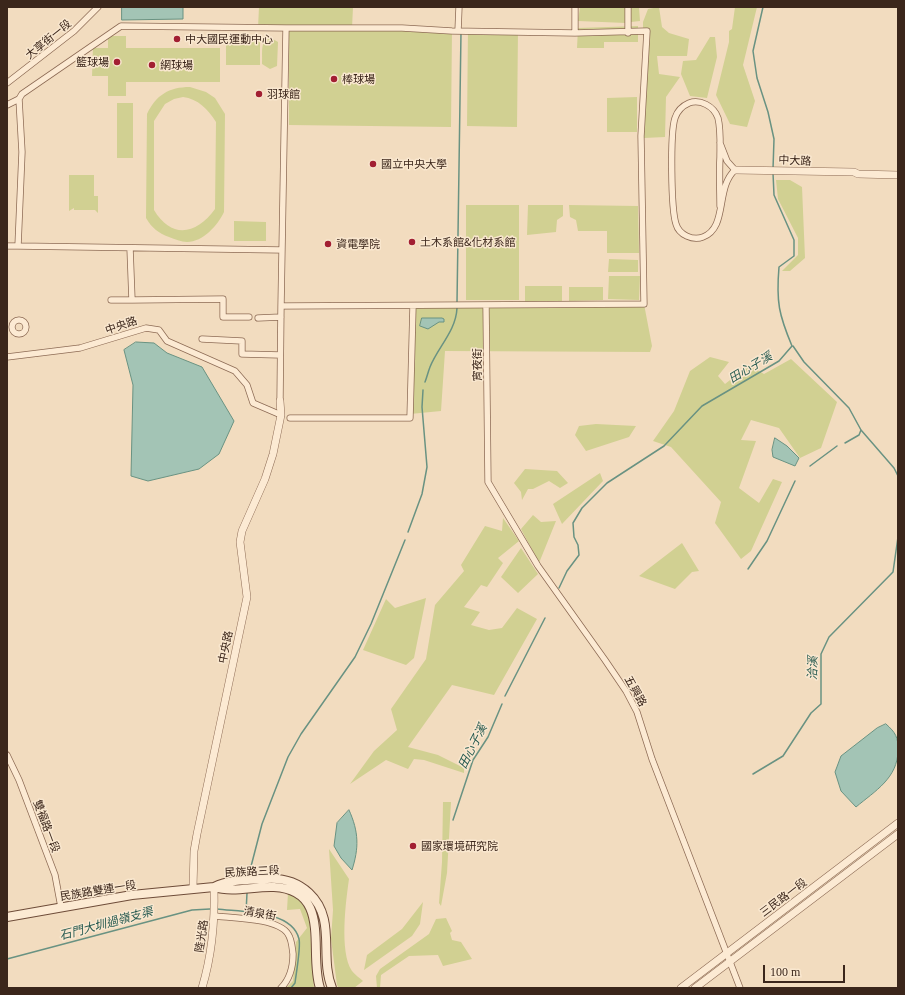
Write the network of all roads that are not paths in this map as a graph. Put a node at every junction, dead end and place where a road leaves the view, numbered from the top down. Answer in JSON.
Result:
{"nodes":[{"id":1,"x":98,"y":7,"type":"edge"},
{"id":2,"x":459,"y":7,"type":"edge"},
{"id":3,"x":575,"y":7,"type":"edge"},
{"id":4,"x":628,"y":7,"type":"edge"},
{"id":5,"x":286,"y":28,"type":"junction"},
{"id":6,"x":458,"y":31,"type":"junction"},
{"id":7,"x":628,"y":32,"type":"junction"},
{"id":8,"x":575,"y":33,"type":"junction"},
{"id":9,"x":7,"y":83,"type":"edge"},
{"id":10,"x":19,"y":99,"type":"junction"},
{"id":11,"x":8,"y":103,"type":"edge"},
{"id":12,"x":720,"y":143,"type":"junction"},
{"id":13,"x":735,"y":170,"type":"junction"},
{"id":14,"x":854,"y":172,"type":"junction"},
{"id":15,"x":898,"y":172,"type":"edge"},
{"id":16,"x":898,"y":175,"type":"edge"},
{"id":17,"x":720,"y":206,"type":"junction"},
{"id":18,"x":7,"y":246,"type":"edge"},
{"id":19,"x":18,"y":246,"type":"junction"},
{"id":20,"x":130,"y":248,"type":"junction"},
{"id":21,"x":282,"y":250,"type":"junction"},
{"id":22,"x":111,"y":300,"type":"dead end"},
{"id":23,"x":132,"y":300,"type":"junction"},
{"id":24,"x":486,"y":305,"type":"junction"},
{"id":25,"x":281,"y":306,"type":"junction"},
{"id":26,"x":413,"y":306,"type":"junction"},
{"id":27,"x":249,"y":317,"type":"dead end"},
{"id":28,"x":281,"y":317,"type":"junction"},
{"id":29,"x":258,"y":318,"type":"dead end"},
{"id":30,"x":202,"y":339,"type":"dead end"},
{"id":31,"x":280,"y":355,"type":"junction"},
{"id":32,"x":7,"y":357,"type":"edge"},
{"id":33,"x":280,"y":401,"type":"joint"},
{"id":34,"x":281,"y":415,"type":"junction"},
{"id":35,"x":290,"y":418,"type":"dead end"},
{"id":36,"x":488,"y":424,"type":"joint"},
{"id":37,"x":7,"y":755,"type":"edge"},
{"id":38,"x":898,"y":823,"type":"edge"},
{"id":39,"x":898,"y":834,"type":"edge"},
{"id":40,"x":214,"y":887,"type":"junction"},
{"id":41,"x":193,"y":888,"type":"junction"},
{"id":42,"x":61,"y":907,"type":"junction"},
{"id":43,"x":215,"y":916,"type":"junction"},
{"id":44,"x":7,"y":917,"type":"edge"},
{"id":45,"x":727,"y":953,"type":"junction"},
{"id":46,"x":730,"y":961,"type":"junction"},
{"id":47,"x":202,"y":988,"type":"edge"},
{"id":48,"x":281,"y":988,"type":"edge"},
{"id":49,"x":320,"y":988,"type":"edge"},
{"id":50,"x":332,"y":988,"type":"edge"},
{"id":51,"x":681,"y":988,"type":"edge"},
{"id":52,"x":695,"y":988,"type":"edge"},
{"id":53,"x":740,"y":988,"type":"edge"}],
"edges":[{"from":1,"to":9,"type":"street","name":"大享街一段"},
{"from":2,"to":6,"type":"street"},
{"from":3,"to":8,"type":"street"},
{"from":4,"to":7,"type":"street"},
{"from":5,"to":6,"type":"street"},
{"from":5,"to":10,"type":"street"},
{"from":5,"to":21,"type":"street"},
{"from":6,"to":8,"type":"street"},
{"from":7,"to":8,"type":"street"},
{"from":7,"to":24,"type":"street"},
{"from":10,"to":11,"type":"street"},
{"from":10,"to":19,"type":"street"},
{"from":12,"to":13,"type":"street"},
{"from":12,"to":17,"type":"street"},
{"from":12,"to":17,"type":"street"},
{"from":13,"to":14,"type":"street","name":"中大路"},
{"from":13,"to":17,"type":"street"},
{"from":14,"to":15,"type":"street","name":"中大路"},
{"from":14,"to":16,"type":"street","name":"中大路"},
{"from":18,"to":19,"type":"street"},
{"from":19,"to":20,"type":"street"},
{"from":20,"to":21,"type":"street"},
{"from":20,"to":23,"type":"street"},
{"from":21,"to":25,"type":"street"},
{"from":22,"to":23,"type":"street"},
{"from":23,"to":27,"type":"street"},
{"from":24,"to":26,"type":"street"},
{"from":24,"to":36,"type":"street","name":"宵夜街"},
{"from":25,"to":26,"type":"street"},
{"from":25,"to":28,"type":"street"},
{"from":26,"to":35,"type":"street"},
{"from":28,"to":29,"type":"street"},
{"from":28,"to":31,"type":"street"},
{"from":30,"to":31,"type":"street"},
{"from":31,"to":33,"type":"street"},
{"from":32,"to":34,"type":"street","name":"中央路"},
{"from":33,"to":34,"type":"street","name":"中央路"},
{"from":34,"to":41,"type":"street","name":"中央路"},
{"from":36,"to":45,"type":"street","name":"五興路"},
{"from":37,"to":42,"type":"street","name":"雙福路一段"},
{"from":38,"to":45,"type":"street","name":"三民路一段"},
{"from":39,"to":46,"type":"street","name":"三民路一段"},
{"from":40,"to":41,"type":"main road","name":"民族路三段"},
{"from":40,"to":43,"type":"street","name":"陸光路"},
{"from":40,"to":49,"type":"main road","name":"民族路三段"},
{"from":40,"to":50,"type":"main road","name":"民族路三段"},
{"from":41,"to":42,"type":"main road","name":"民族路雙連一段"},
{"from":42,"to":44,"type":"main road","name":"民族路雙連一段"},
{"from":43,"to":47,"type":"street","name":"陸光路"},
{"from":43,"to":48,"type":"street","name":"清泉街"},
{"from":45,"to":46,"type":"street","name":"五興路"},
{"from":45,"to":51,"type":"street","name":"三民路一段"},
{"from":46,"to":52,"type":"street","name":"三民路一段"},
{"from":46,"to":53,"type":"street","name":"五興路"}]}
